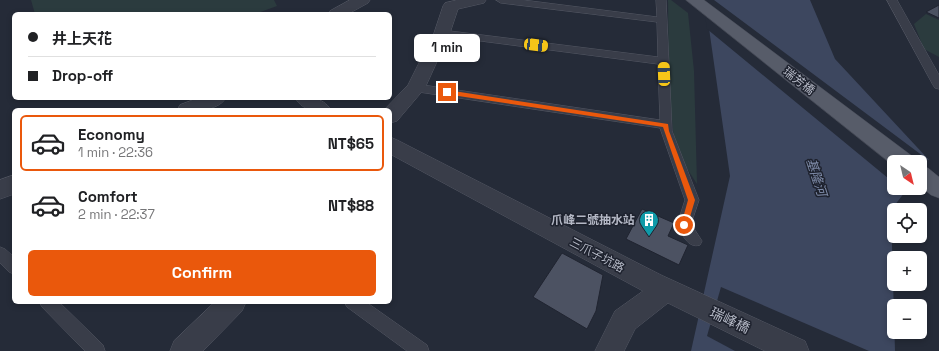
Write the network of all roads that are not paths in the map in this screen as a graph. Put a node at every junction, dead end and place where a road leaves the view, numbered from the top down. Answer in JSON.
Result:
{"nodes":[{"id":1,"x":362,"y":0,"type":"edge"},
{"id":2,"x":478,"y":0,"type":"edge"},
{"id":3,"x":501,"y":0,"type":"edge"},
{"id":4,"x":661,"y":0,"type":"edge"},
{"id":5,"x":694,"y":0,"type":"edge"},
{"id":6,"x":892,"y":0,"type":"edge"},
{"id":7,"x":340,"y":12,"type":"edge"},
{"id":8,"x":661,"y":20,"type":"junction"},
{"id":9,"x":442,"y":33,"type":"junction"},
{"id":10,"x":663,"y":61,"type":"junction"},
{"id":11,"x":939,"y":85,"type":"edge"},
{"id":12,"x":416,"y":88,"type":"junction"},
{"id":13,"x":211,"y":100,"type":"edge"},
{"id":14,"x":308,"y":100,"type":"edge"},
{"id":15,"x":192,"y":108,"type":"edge"},
{"id":16,"x":318,"y":108,"type":"edge"},
{"id":17,"x":392,"y":114,"type":"edge"},
{"id":18,"x":666,"y":125,"type":"junction"},
{"id":19,"x":392,"y":148,"type":"edge"},
{"id":20,"x":895,"y":155,"type":"edge"},
{"id":21,"x":927,"y":180,"type":"edge"},
{"id":22,"x":12,"y":185,"type":"edge"},
{"id":23,"x":939,"y":189,"type":"edge"},
{"id":24,"x":0,"y":190,"type":"edge"},
{"id":25,"x":695,"y":241,"type":"dead end"},
{"id":26,"x":0,"y":253,"type":"edge"},
{"id":27,"x":12,"y":265,"type":"edge"},
{"id":28,"x":665,"y":290,"type":"junction"},
{"id":29,"x":50,"y":304,"type":"edge"},
{"id":30,"x":231,"y":304,"type":"edge"},
{"id":31,"x":356,"y":304,"type":"edge"},
{"id":32,"x":96,"y":351,"type":"edge"},
{"id":33,"x":184,"y":351,"type":"edge"},
{"id":34,"x":421,"y":351,"type":"edge"},
{"id":35,"x":609,"y":351,"type":"edge"},
{"id":36,"x":795,"y":351,"type":"edge"}],
"edges":[{"from":1,"to":7,"type":"street"},
{"from":2,"to":9,"type":"street"},
{"from":3,"to":8,"type":"lane"},
{"from":4,"to":8,"type":"lane"},
{"from":5,"to":20,"type":"main road","name":"瑞芳橋"},
{"from":6,"to":11,"type":"lane"},
{"from":8,"to":10,"type":"lane"},
{"from":9,"to":10,"type":"lane"},
{"from":9,"to":12,"type":"street"},
{"from":10,"to":18,"type":"lane"},
{"from":12,"to":17,"type":"street"},
{"from":12,"to":18,"type":"lane"},
{"from":13,"to":15,"type":"street"},
{"from":14,"to":16,"type":"street"},
{"from":18,"to":25,"type":"lane"},
{"from":19,"to":28,"type":"street","name":"三爪子坑路"},
{"from":21,"to":23,"type":"main road"},
{"from":22,"to":24,"type":"street"},
{"from":26,"to":27,"type":"lane"},
{"from":28,"to":35,"type":"street"},
{"from":28,"to":36,"type":"street","name":"瑞峰橋"},
{"from":29,"to":32,"type":"lane"},
{"from":30,"to":33,"type":"street"},
{"from":31,"to":34,"type":"lane"}]}
